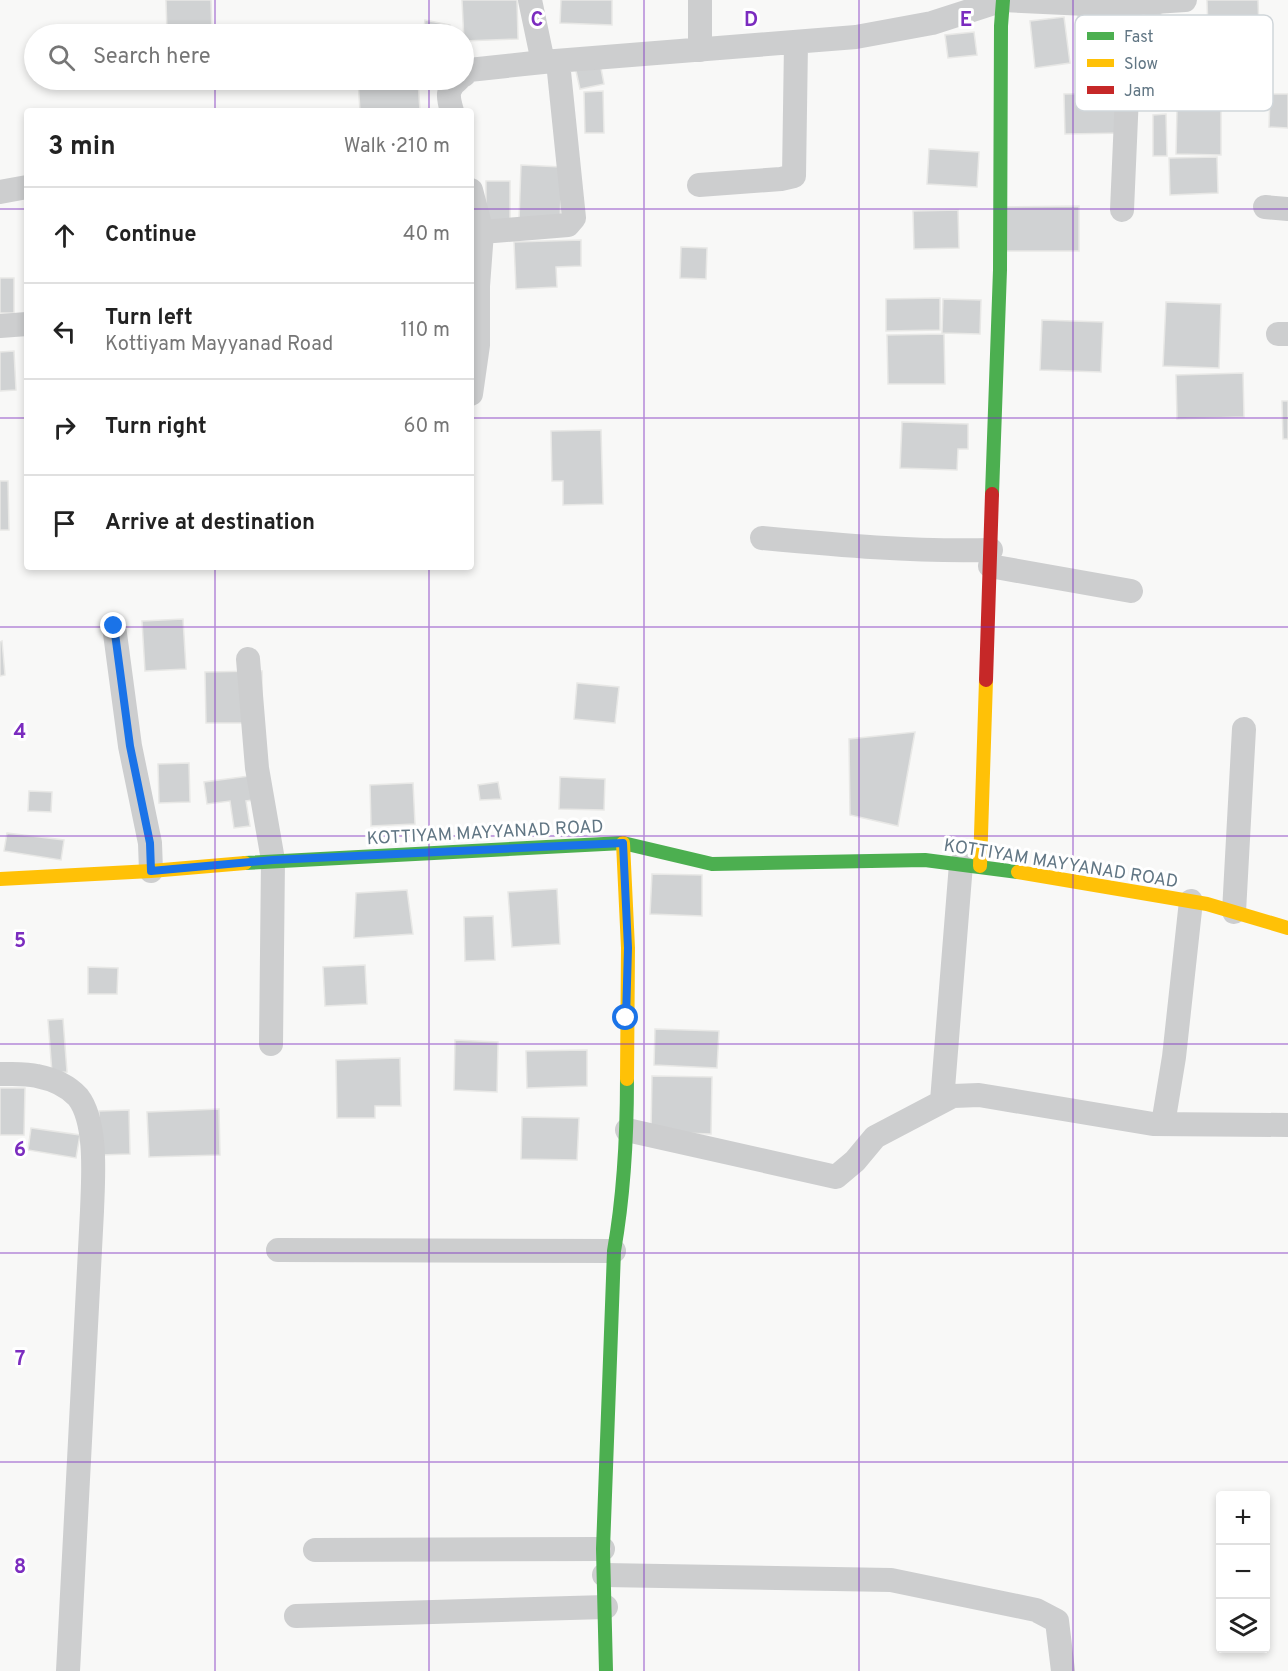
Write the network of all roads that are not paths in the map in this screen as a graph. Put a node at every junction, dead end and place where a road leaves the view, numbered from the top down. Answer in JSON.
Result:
{"nodes":[{"id":1,"x":530,"y":0,"type":"edge"},
{"id":2,"x":700,"y":0,"type":"edge"},
{"id":3,"x":1003,"y":0,"type":"edge"},
{"id":4,"x":1185,"y":0,"type":"edge"},
{"id":5,"x":1131,"y":3,"type":"junction"},
{"id":6,"x":1130,"y":15,"type":"edge"},
{"id":7,"x":796,"y":43,"type":"junction"},
{"id":8,"x":700,"y":50,"type":"junction"},
{"id":9,"x":551,"y":62,"type":"junction"},
{"id":10,"x":474,"y":70,"type":"edge"},
{"id":11,"x":450,"y":90,"type":"edge"},
{"id":12,"x":451,"y":108,"type":"edge"},
{"id":13,"x":1126,"y":111,"type":"edge"},
{"id":14,"x":699,"y":185,"type":"dead end"},
{"id":15,"x":24,"y":188,"type":"edge"},
{"id":16,"x":0,"y":192,"type":"edge"},
{"id":17,"x":474,"y":201,"type":"edge"},
{"id":18,"x":1122,"y":210,"type":"dead end"},
{"id":19,"x":482,"y":232,"type":"junction"},
{"id":20,"x":475,"y":273,"type":"edge"},
{"id":21,"x":24,"y":324,"type":"edge"},
{"id":22,"x":0,"y":326,"type":"edge"},
{"id":23,"x":474,"y":373,"type":"edge"},
{"id":24,"x":762,"y":538,"type":"dead end"},
{"id":25,"x":991,"y":558,"type":"junction"},
{"id":26,"x":1131,"y":591,"type":"dead end"},
{"id":27,"x":114,"y":626,"type":"dead end"},
{"id":28,"x":248,"y":660,"type":"dead end"},
{"id":29,"x":1244,"y":729,"type":"dead end"},
{"id":30,"x":623,"y":843,"type":"junction"},
{"id":31,"x":273,"y":860,"type":"junction"},
{"id":32,"x":971,"y":865,"type":"junction"},
{"id":33,"x":151,"y":871,"type":"junction"},
{"id":34,"x":0,"y":879,"type":"edge"},
{"id":35,"x":1191,"y":901,"type":"junction"},
{"id":36,"x":1234,"y":912,"type":"junction"},
{"id":37,"x":1288,"y":928,"type":"edge"},
{"id":38,"x":271,"y":1044,"type":"dead end"},
{"id":39,"x":0,"y":1074,"type":"edge"},
{"id":40,"x":942,"y":1101,"type":"junction"},
{"id":41,"x":1163,"y":1124,"type":"junction"},
{"id":42,"x":1288,"y":1125,"type":"edge"},
{"id":43,"x":627,"y":1130,"type":"junction"},
{"id":44,"x":278,"y":1250,"type":"dead end"},
{"id":45,"x":614,"y":1251,"type":"junction"},
{"id":46,"x":603,"y":1549,"type":"junction"},
{"id":47,"x":315,"y":1551,"type":"dead end"},
{"id":48,"x":604,"y":1575,"type":"junction"},
{"id":49,"x":606,"y":1607,"type":"junction"},
{"id":50,"x":296,"y":1616,"type":"dead end"},
{"id":51,"x":68,"y":1671,"type":"edge"},
{"id":52,"x":606,"y":1671,"type":"edge"},
{"id":53,"x":1063,"y":1671,"type":"edge"}],
"edges":[{"from":1,"to":9,"type":"street"},
{"from":2,"to":8,"type":"street"},
{"from":3,"to":5,"type":"street"},
{"from":3,"to":7,"type":"street"},
{"from":3,"to":25,"type":"street"},
{"from":4,"to":5,"type":"street"},
{"from":5,"to":6,"type":"street"},
{"from":7,"to":8,"type":"street"},
{"from":7,"to":14,"type":"street"},
{"from":8,"to":9,"type":"street"},
{"from":9,"to":10,"type":"street"},
{"from":9,"to":19,"type":"street"},
{"from":11,"to":12,"type":"street"},
{"from":13,"to":18,"type":"street"},
{"from":15,"to":16,"type":"street"},
{"from":17,"to":19,"type":"street"},
{"from":19,"to":20,"type":"street"},
{"from":20,"to":23,"type":"street"},
{"from":21,"to":22,"type":"street"},
{"from":24,"to":25,"type":"street"},
{"from":25,"to":26,"type":"street"},
{"from":25,"to":32,"type":"street"},
{"from":27,"to":33,"type":"street"},
{"from":28,"to":31,"type":"street"},
{"from":29,"to":36,"type":"street"},
{"from":30,"to":31,"type":"street","name":"KOTTIYAM MAYYANAD ROAD"},
{"from":30,"to":32,"type":"street","name":"KOTTIYAM MAYYANAD ROAD"},
{"from":30,"to":43,"type":"street"},
{"from":31,"to":33,"type":"street","name":"KOTTIYAM MAYYANAD ROAD"},
{"from":31,"to":38,"type":"street"},
{"from":32,"to":35,"type":"street","name":"KOTTIYAM MAYYANAD ROAD"},
{"from":32,"to":40,"type":"street"},
{"from":33,"to":34,"type":"street","name":"KOTTIYAM MAYYANAD ROAD"},
{"from":35,"to":36,"type":"street","name":"KOTTIYAM MAYYANAD ROAD"},
{"from":35,"to":41,"type":"street"},
{"from":36,"to":37,"type":"street","name":"KOTTIYAM MAYYANAD ROAD"},
{"from":39,"to":51,"type":"street"},
{"from":40,"to":41,"type":"street"},
{"from":40,"to":43,"type":"street"},
{"from":41,"to":42,"type":"street"},
{"from":43,"to":45,"type":"street"},
{"from":44,"to":45,"type":"street"},
{"from":45,"to":46,"type":"street"},
{"from":46,"to":47,"type":"street"},
{"from":46,"to":48,"type":"street"},
{"from":48,"to":49,"type":"street"},
{"from":48,"to":53,"type":"street"},
{"from":49,"to":50,"type":"street"},
{"from":49,"to":52,"type":"street"}]}
